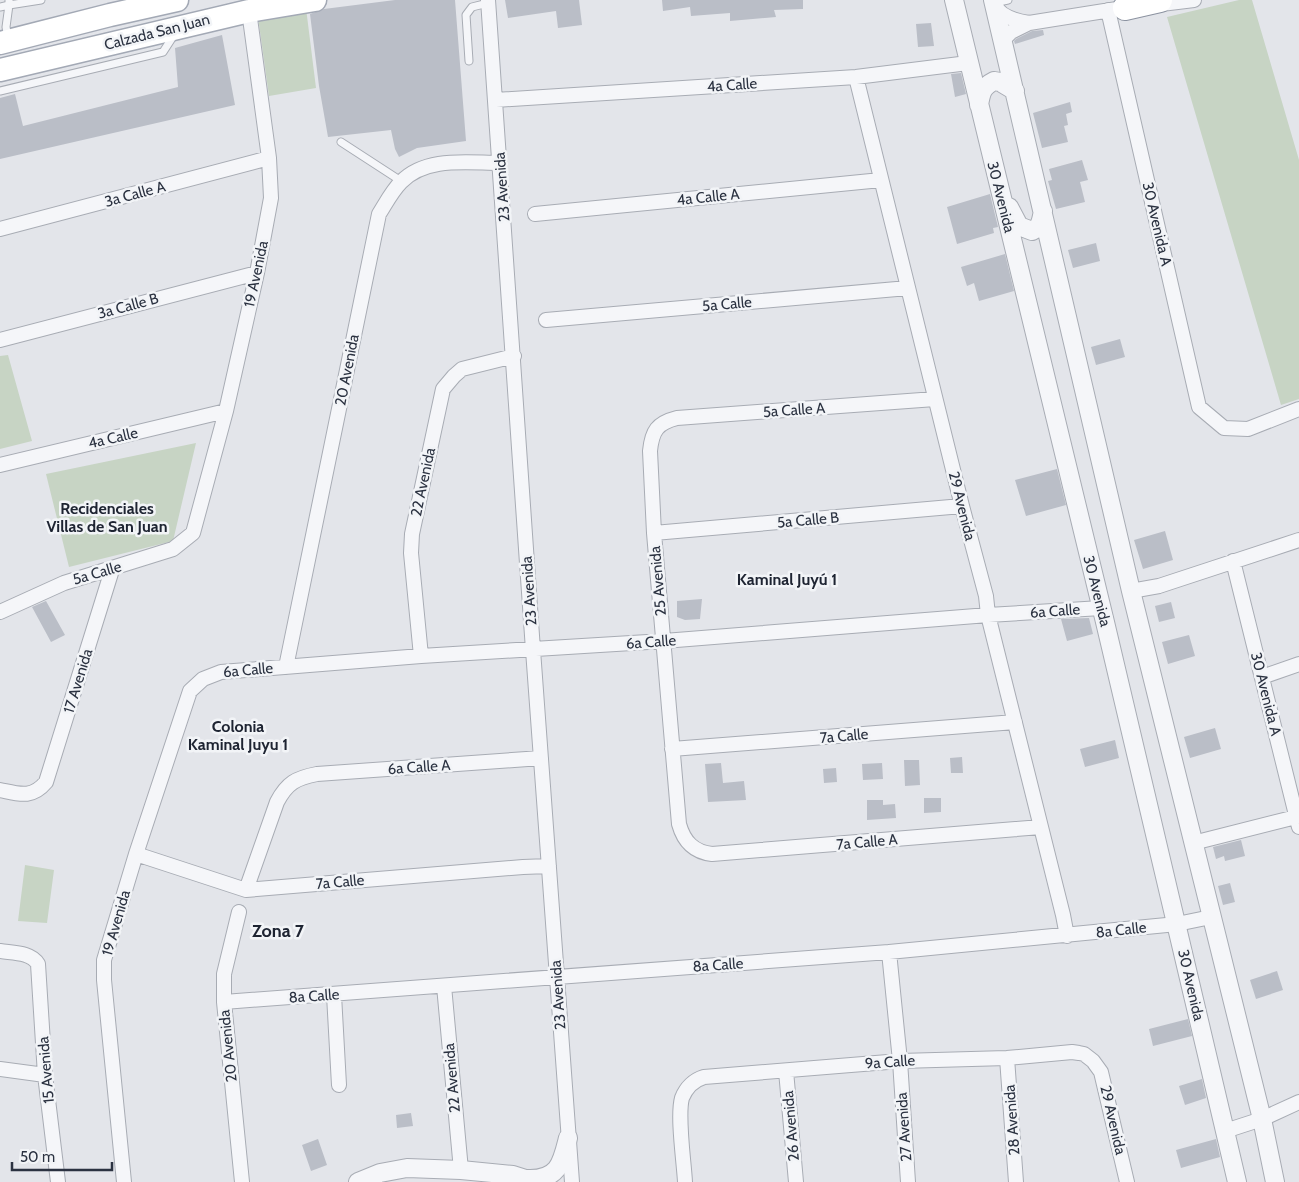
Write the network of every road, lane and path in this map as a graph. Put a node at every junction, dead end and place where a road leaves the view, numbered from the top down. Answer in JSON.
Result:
{"nodes":[{"id":1,"x":41,"y":0,"type":"edge"},
{"id":2,"x":177,"y":0,"type":"edge"},
{"id":3,"x":314,"y":0,"type":"edge"},
{"id":4,"x":954,"y":0,"type":"edge"},
{"id":5,"x":1194,"y":0,"type":"edge"},
{"id":6,"x":998,"y":1,"type":"edge"},
{"id":7,"x":488,"y":2,"type":"edge"},
{"id":8,"x":9,"y":3,"type":"edge"},
{"id":9,"x":1131,"y":4,"type":"edge"},
{"id":10,"x":0,"y":7,"type":"edge"},
{"id":11,"x":249,"y":10,"type":"junction"},
{"id":12,"x":1029,"y":23,"type":"junction"},
{"id":13,"x":180,"y":26,"type":"junction"},
{"id":14,"x":4,"y":42,"type":"edge"},
{"id":15,"x":1004,"y":47,"type":"junction"},
{"id":16,"x":469,"y":61,"type":"dead end"},
{"id":17,"x":968,"y":63,"type":"junction"},
{"id":18,"x":0,"y":70,"type":"edge"},
{"id":19,"x":856,"y":77,"type":"junction"},
{"id":20,"x":0,"y":91,"type":"edge"},
{"id":21,"x":1014,"y":91,"type":"junction"},
{"id":22,"x":496,"y":100,"type":"junction"},
{"id":23,"x":979,"y":107,"type":"junction"},
{"id":24,"x":341,"y":142,"type":"dead end"},
{"id":25,"x":269,"y":158,"type":"junction"},
{"id":26,"x":500,"y":163,"type":"junction"},
{"id":27,"x":881,"y":180,"type":"junction"},
{"id":28,"x":401,"y":181,"type":"junction"},
{"id":29,"x":999,"y":188,"type":"junction"},
{"id":30,"x":1043,"y":211,"type":"junction"},
{"id":31,"x":535,"y":214,"type":"dead end"},
{"id":32,"x":0,"y":229,"type":"edge"},
{"id":33,"x":257,"y":273,"type":"junction"},
{"id":34,"x":908,"y":288,"type":"junction"},
{"id":35,"x":546,"y":320,"type":"dead end"},
{"id":36,"x":0,"y":340,"type":"edge"},
{"id":37,"x":514,"y":356,"type":"junction"},
{"id":38,"x":935,"y":400,"type":"junction"},
{"id":39,"x":1299,"y":409,"type":"edge"},
{"id":40,"x":226,"y":411,"type":"junction"},
{"id":41,"x":656,"y":429,"type":"joint"},
{"id":42,"x":0,"y":464,"type":"edge"},
{"id":43,"x":962,"y":506,"type":"junction"},
{"id":44,"x":193,"y":533,"type":"joint"},
{"id":45,"x":654,"y":533,"type":"junction"},
{"id":46,"x":1299,"y":540,"type":"edge"},
{"id":47,"x":1233,"y":561,"type":"junction"},
{"id":48,"x":112,"y":570,"type":"junction"},
{"id":49,"x":1131,"y":591,"type":"junction"},
{"id":50,"x":1101,"y":608,"type":"junction"},
{"id":51,"x":0,"y":612,"type":"edge"},
{"id":52,"x":988,"y":615,"type":"junction"},
{"id":53,"x":664,"y":641,"type":"junction"},
{"id":54,"x":533,"y":650,"type":"junction"},
{"id":55,"x":421,"y":656,"type":"junction"},
{"id":56,"x":1299,"y":664,"type":"edge"},
{"id":57,"x":286,"y":667,"type":"junction"},
{"id":58,"x":1262,"y":677,"type":"junction"},
{"id":59,"x":203,"y":678,"type":"joint"},
{"id":60,"x":1015,"y":722,"type":"junction"},
{"id":61,"x":672,"y":749,"type":"junction"},
{"id":62,"x":541,"y":758,"type":"junction"},
{"id":63,"x":0,"y":790,"type":"edge"},
{"id":64,"x":1298,"y":822,"type":"edge"},
{"id":65,"x":1041,"y":827,"type":"junction"},
{"id":66,"x":1194,"y":843,"type":"junction"},
{"id":67,"x":694,"y":848,"type":"joint"},
{"id":68,"x":136,"y":854,"type":"junction"},
{"id":69,"x":550,"y":866,"type":"junction"},
{"id":70,"x":246,"y":890,"type":"junction"},
{"id":71,"x":239,"y":912,"type":"dead end"},
{"id":72,"x":1211,"y":918,"type":"junction"},
{"id":73,"x":1177,"y":924,"type":"junction"},
{"id":74,"x":1067,"y":936,"type":"junction"},
{"id":75,"x":0,"y":950,"type":"edge"},
{"id":76,"x":889,"y":952,"type":"junction"},
{"id":77,"x":557,"y":976,"type":"junction"},
{"id":78,"x":444,"y":986,"type":"junction"},
{"id":79,"x":334,"y":995,"type":"junction"},
{"id":80,"x":224,"y":1002,"type":"junction"},
{"id":81,"x":1007,"y":1058,"type":"junction"},
{"id":82,"x":900,"y":1061,"type":"junction"},
{"id":83,"x":1093,"y":1061,"type":"joint"},
{"id":84,"x":0,"y":1069,"type":"edge"},
{"id":85,"x":786,"y":1071,"type":"junction"},
{"id":86,"x":45,"y":1075,"type":"junction"},
{"id":87,"x":340,"y":1085,"type":"dead end"},
{"id":88,"x":1299,"y":1102,"type":"edge"},
{"id":89,"x":1262,"y":1119,"type":"junction"},
{"id":90,"x":1224,"y":1131,"type":"junction"},
{"id":91,"x":568,"y":1138,"type":"junction"},
{"id":92,"x":460,"y":1170,"type":"junction"},
{"id":93,"x":532,"y":1181,"type":"edge"},
{"id":94,"x":58,"y":1182,"type":"edge"},
{"id":95,"x":124,"y":1182,"type":"edge"},
{"id":96,"x":242,"y":1182,"type":"edge"},
{"id":97,"x":358,"y":1182,"type":"edge"},
{"id":98,"x":572,"y":1182,"type":"edge"},
{"id":99,"x":685,"y":1182,"type":"edge"},
{"id":100,"x":796,"y":1182,"type":"edge"},
{"id":101,"x":908,"y":1182,"type":"edge"},
{"id":102,"x":1016,"y":1182,"type":"edge"},
{"id":103,"x":1127,"y":1182,"type":"edge"},
{"id":104,"x":1237,"y":1182,"type":"edge"},
{"id":105,"x":1275,"y":1182,"type":"edge"}],
"edges":[{"from":1,"to":8,"type":"lane"},
{"from":2,"to":14,"type":"main road","name":"Calzada San Juan"},
{"from":3,"to":11,"type":"main road","name":"Calzada San Juan"},
{"from":4,"to":17,"type":"street","name":"30 Avenida"},
{"from":5,"to":9,"type":"street"},
{"from":6,"to":12,"type":"street"},
{"from":6,"to":15,"type":"street"},
{"from":7,"to":16,"type":"lane"},
{"from":7,"to":22,"type":"street","name":"23 Avenida"},
{"from":8,"to":10,"type":"lane"},
{"from":8,"to":14,"type":"lane"},
{"from":9,"to":12,"type":"street"},
{"from":9,"to":39,"type":"street","name":"30 Avenida A"},
{"from":11,"to":13,"type":"main road","name":"Calzada San Juan"},
{"from":11,"to":25,"type":"street","name":"19 Avenida"},
{"from":12,"to":15,"type":"street"},
{"from":13,"to":18,"type":"main road","name":"Calzada San Juan"},
{"from":13,"to":20,"type":"lane"},
{"from":15,"to":21,"type":"street"},
{"from":17,"to":19,"type":"street","name":"4a Calle"},
{"from":17,"to":23,"type":"street","name":"30 Avenida"},
{"from":19,"to":22,"type":"street","name":"4a Calle"},
{"from":19,"to":27,"type":"street","name":"29 Avenida"},
{"from":21,"to":23,"type":"street"},
{"from":21,"to":30,"type":"street"},
{"from":22,"to":26,"type":"street","name":"23 Avenida"},
{"from":23,"to":29,"type":"street","name":"30 Avenida"},
{"from":24,"to":28,"type":"lane"},
{"from":25,"to":32,"type":"street","name":"3a Calle A"},
{"from":25,"to":33,"type":"street","name":"19 Avenida"},
{"from":26,"to":28,"type":"street","name":"20 Avenida"},
{"from":26,"to":37,"type":"street","name":"23 Avenida"},
{"from":27,"to":31,"type":"street","name":"4a Calle A"},
{"from":27,"to":34,"type":"street","name":"29 Avenida"},
{"from":28,"to":57,"type":"street","name":"20 Avenida"},
{"from":29,"to":30,"type":"street"},
{"from":29,"to":50,"type":"street","name":"30 Avenida"},
{"from":30,"to":49,"type":"street"},
{"from":33,"to":36,"type":"street","name":"3a Calle B"},
{"from":33,"to":40,"type":"street","name":"19 Avenida"},
{"from":34,"to":35,"type":"street","name":"5a Calle"},
{"from":34,"to":38,"type":"street","name":"29 Avenida"},
{"from":37,"to":54,"type":"street","name":"23 Avenida"},
{"from":37,"to":55,"type":"street","name":"22 Avenida"},
{"from":38,"to":41,"type":"street","name":"5a Calle A"},
{"from":38,"to":43,"type":"street","name":"29 Avenida"},
{"from":40,"to":42,"type":"street","name":"4a Calle"},
{"from":40,"to":44,"type":"street","name":"19 Avenida"},
{"from":41,"to":45,"type":"street","name":"25 Avenida"},
{"from":43,"to":45,"type":"street","name":"5a Calle B"},
{"from":43,"to":52,"type":"street","name":"29 Avenida"},
{"from":44,"to":48,"type":"street","name":"5a Calle"},
{"from":45,"to":53,"type":"street","name":"25 Avenida"},
{"from":46,"to":47,"type":"street"},
{"from":47,"to":49,"type":"street"},
{"from":47,"to":58,"type":"street","name":"30 Avenida A"},
{"from":48,"to":51,"type":"street","name":"5a Calle"},
{"from":48,"to":63,"type":"street","name":"17 Avenida"},
{"from":49,"to":66,"type":"street"},
{"from":50,"to":52,"type":"street","name":"6a Calle"},
{"from":50,"to":73,"type":"street","name":"30 Avenida"},
{"from":52,"to":53,"type":"street","name":"6a Calle"},
{"from":52,"to":60,"type":"street","name":"29 Avenida"},
{"from":53,"to":54,"type":"street","name":"6a Calle"},
{"from":53,"to":61,"type":"street","name":"25 Avenida"},
{"from":54,"to":55,"type":"street","name":"6a Calle"},
{"from":54,"to":62,"type":"street","name":"23 Avenida"},
{"from":55,"to":57,"type":"street","name":"6a Calle"},
{"from":56,"to":58,"type":"street"},
{"from":57,"to":59,"type":"street","name":"6a Calle"},
{"from":58,"to":64,"type":"street","name":"30 Avenida A"},
{"from":59,"to":68,"type":"street","name":"19 Avenida"},
{"from":60,"to":61,"type":"street","name":"7a Calle"},
{"from":60,"to":65,"type":"street","name":"29 Avenida"},
{"from":61,"to":67,"type":"street","name":"25 Avenida"},
{"from":62,"to":69,"type":"street","name":"23 Avenida"},
{"from":62,"to":70,"type":"street","name":"6a Calle A"},
{"from":64,"to":66,"type":"street"},
{"from":65,"to":67,"type":"street","name":"7a Calle A"},
{"from":65,"to":74,"type":"street","name":"29 Avenida"},
{"from":66,"to":72,"type":"street"},
{"from":68,"to":70,"type":"street","name":"7a Calle"},
{"from":68,"to":95,"type":"street","name":"19 Avenida"},
{"from":69,"to":70,"type":"street","name":"7a Calle"},
{"from":69,"to":77,"type":"street","name":"23 Avenida"},
{"from":71,"to":80,"type":"street","name":"20 Avenida"},
{"from":72,"to":73,"type":"street","name":"8a Calle"},
{"from":72,"to":89,"type":"street"},
{"from":73,"to":74,"type":"street","name":"8a Calle"},
{"from":73,"to":90,"type":"street","name":"30 Avenida"},
{"from":74,"to":76,"type":"street","name":"8a Calle"},
{"from":75,"to":86,"type":"street","name":"15 Avenida"},
{"from":76,"to":77,"type":"street","name":"8a Calle"},
{"from":76,"to":82,"type":"street","name":"27 Avenida"},
{"from":77,"to":78,"type":"street","name":"8a Calle"},
{"from":77,"to":91,"type":"street","name":"23 Avenida"},
{"from":78,"to":79,"type":"street","name":"8a Calle"},
{"from":78,"to":92,"type":"street","name":"22 Avenida"},
{"from":79,"to":80,"type":"street","name":"8a Calle"},
{"from":79,"to":87,"type":"street"},
{"from":80,"to":96,"type":"street","name":"20 Avenida"},
{"from":81,"to":82,"type":"street","name":"9a Calle"},
{"from":81,"to":83,"type":"street","name":"9a Calle"},
{"from":81,"to":102,"type":"street","name":"28 Avenida"},
{"from":82,"to":85,"type":"street","name":"9a Calle"},
{"from":82,"to":101,"type":"street","name":"27 Avenida"},
{"from":83,"to":103,"type":"street","name":"29 Avenida"},
{"from":84,"to":86,"type":"street"},
{"from":85,"to":99,"type":"street","name":"9a Calle"},
{"from":85,"to":100,"type":"street","name":"26 Avenida"},
{"from":86,"to":94,"type":"street","name":"15 Avenida"},
{"from":88,"to":89,"type":"street"},
{"from":89,"to":90,"type":"street"},
{"from":89,"to":105,"type":"street"},
{"from":90,"to":104,"type":"street","name":"30 Avenida"},
{"from":91,"to":93,"type":"street"},
{"from":91,"to":98,"type":"street","name":"23 Avenida"},
{"from":92,"to":93,"type":"street"},
{"from":92,"to":97,"type":"street"}]}
